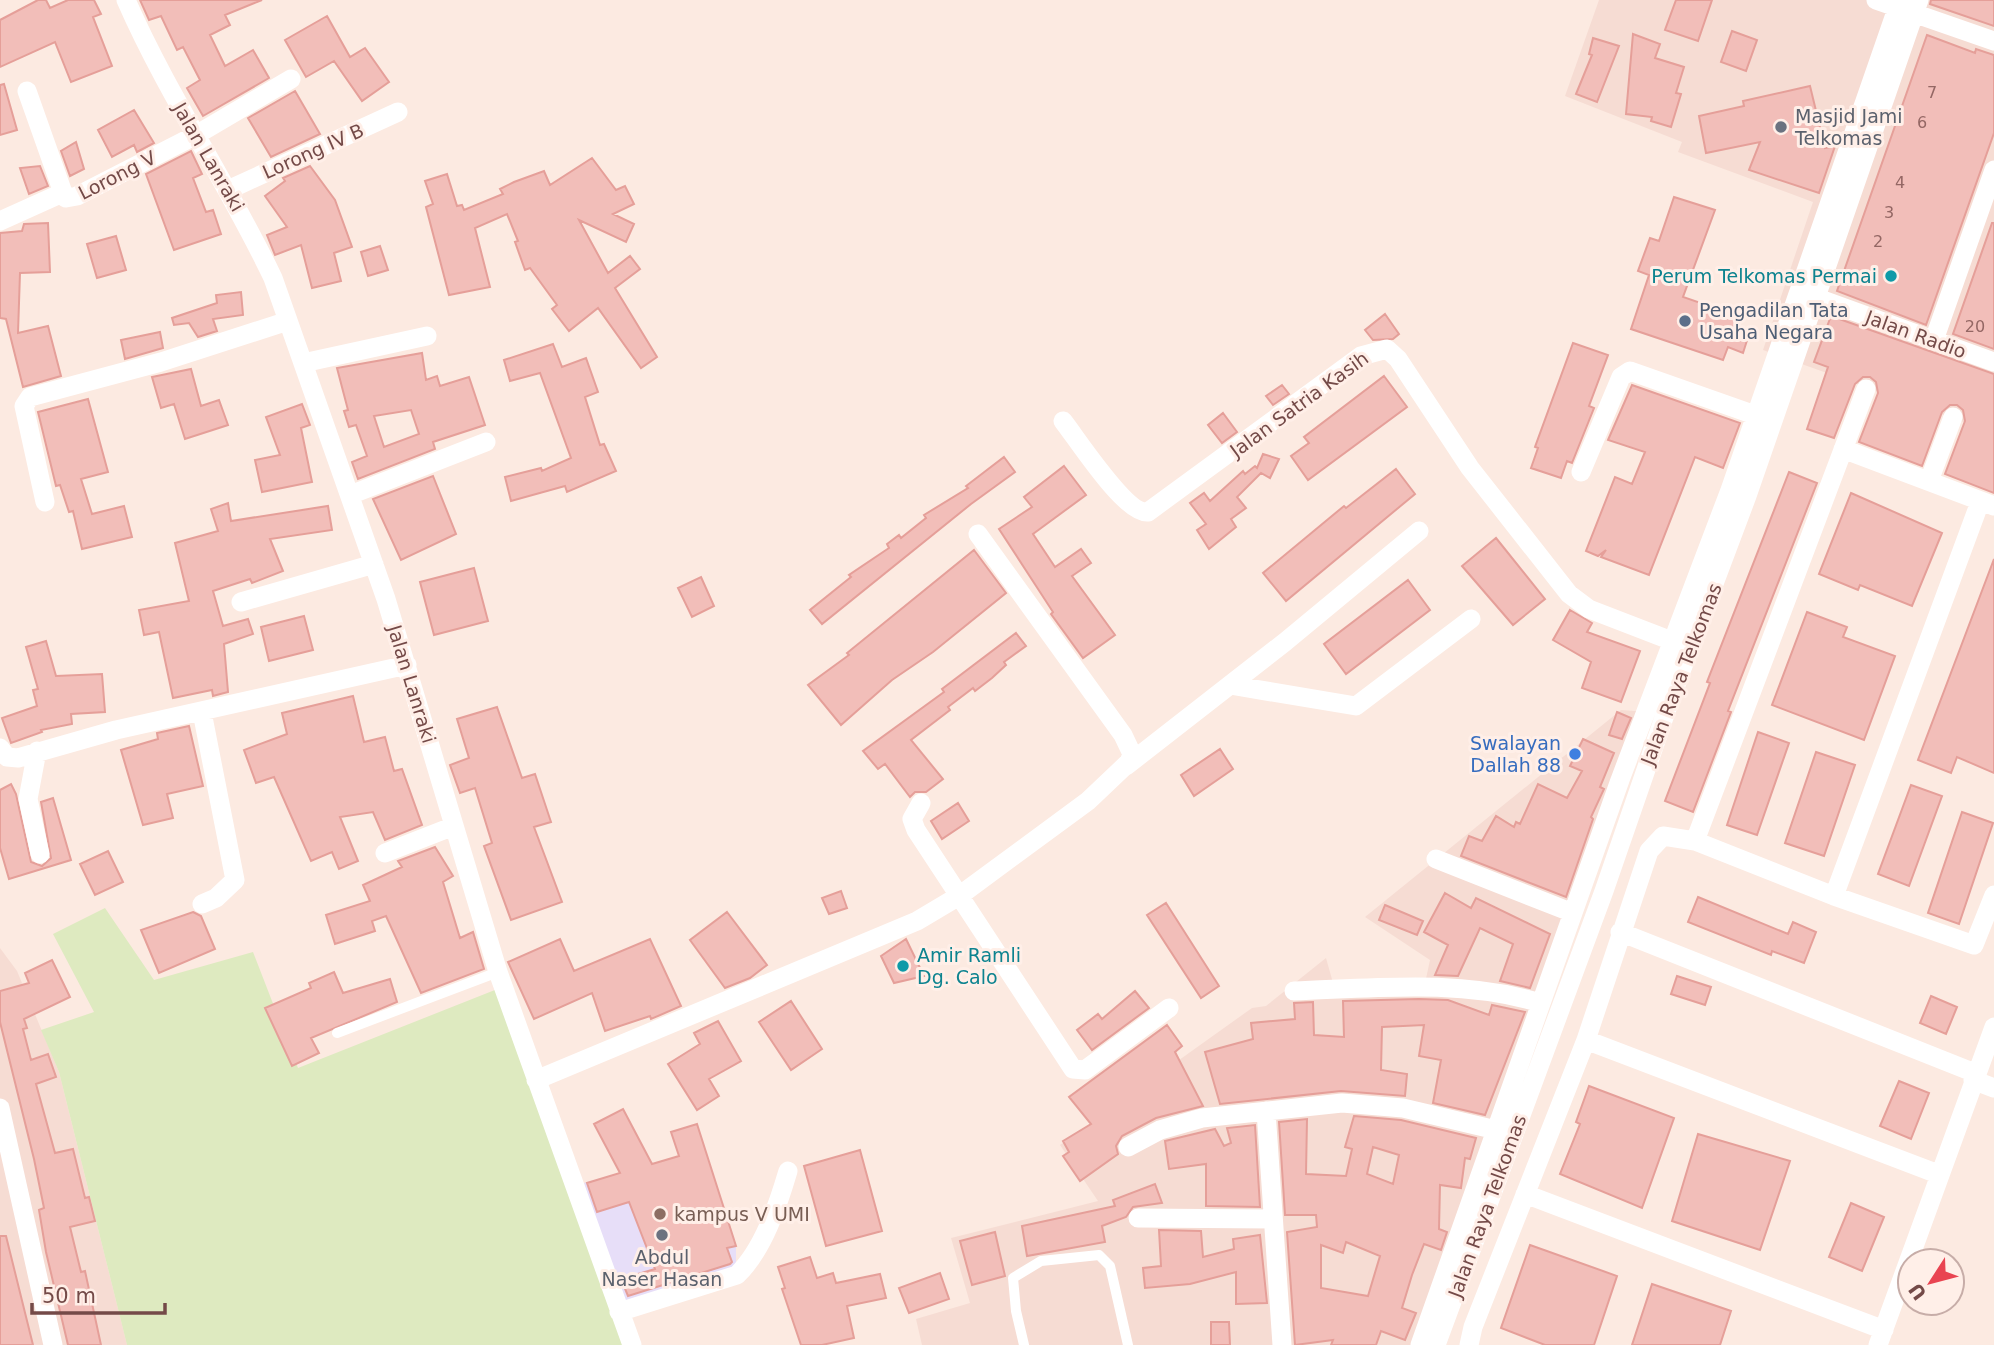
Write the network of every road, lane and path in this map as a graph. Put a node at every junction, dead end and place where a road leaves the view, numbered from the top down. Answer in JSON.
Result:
{"nodes":[{"id":1,"x":127,"y":0,"type":"edge"},
{"id":2,"x":1876,"y":0,"type":"edge"},
{"id":3,"x":1908,"y":5,"type":"edge"},
{"id":4,"x":1994,"y":41,"type":"edge"},
{"id":5,"x":291,"y":79,"type":"dead end"},
{"id":6,"x":27,"y":91,"type":"dead end"},
{"id":7,"x":398,"y":112,"type":"dead end"},
{"id":8,"x":197,"y":135,"type":"junction"},
{"id":9,"x":1994,"y":170,"type":"edge"},
{"id":10,"x":228,"y":190,"type":"junction"},
{"id":11,"x":60,"y":194,"type":"junction"},
{"id":12,"x":0,"y":221,"type":"edge"},
{"id":13,"x":1798,"y":291,"type":"junction"},
{"id":14,"x":1818,"y":298,"type":"junction"},
{"id":15,"x":288,"y":321,"type":"junction"},
{"id":16,"x":427,"y":336,"type":"dead end"},
{"id":17,"x":1934,"y":340,"type":"junction"},
{"id":18,"x":1994,"y":362,"type":"edge"},
{"id":19,"x":303,"y":363,"type":"junction"},
{"id":20,"x":1866,"y":389,"type":"dead end"},
{"id":21,"x":1755,"y":415,"type":"junction"},
{"id":22,"x":1953,"y":417,"type":"dead end"},
{"id":23,"x":1063,"y":421,"type":"dead end"},
{"id":24,"x":486,"y":442,"type":"dead end"},
{"id":25,"x":1843,"y":449,"type":"junction"},
{"id":26,"x":1581,"y":471,"type":"dead end"},
{"id":27,"x":1928,"y":481,"type":"junction"},
{"id":28,"x":1738,"y":493,"type":"junction"},
{"id":29,"x":350,"y":495,"type":"junction"},
{"id":30,"x":45,"y":502,"type":"dead end"},
{"id":31,"x":1987,"y":504,"type":"edge"},
{"id":32,"x":1419,"y":531,"type":"dead end"},
{"id":33,"x":978,"y":534,"type":"dead end"},
{"id":34,"x":374,"y":564,"type":"junction"},
{"id":35,"x":241,"y":601,"type":"dead end"},
{"id":36,"x":1471,"y":619,"type":"dead end"},
{"id":37,"x":1672,"y":641,"type":"junction"},
{"id":38,"x":407,"y":665,"type":"junction"},
{"id":39,"x":1230,"y":685,"type":"junction"},
{"id":40,"x":1660,"y":703,"type":"junction"},
{"id":41,"x":202,"y":712,"type":"junction"},
{"id":42,"x":0,"y":748,"type":"edge"},
{"id":43,"x":37,"y":751,"type":"junction"},
{"id":44,"x":1122,"y":769,"type":"junction"},
{"id":45,"x":921,"y":803,"type":"dead end"},
{"id":46,"x":454,"y":826,"type":"junction"},
{"id":47,"x":1695,"y":841,"type":"junction"},
{"id":48,"x":385,"y":853,"type":"dead end"},
{"id":49,"x":40,"y":854,"type":"dead end"},
{"id":50,"x":1436,"y":859,"type":"dead end"},
{"id":51,"x":1994,"y":895,"type":"edge"},
{"id":52,"x":959,"y":896,"type":"junction"},
{"id":53,"x":1834,"y":896,"type":"junction"},
{"id":54,"x":202,"y":904,"type":"dead end"},
{"id":55,"x":1573,"y":913,"type":"junction"},
{"id":56,"x":1620,"y":932,"type":"junction"},
{"id":57,"x":498,"y":972,"type":"junction"},
{"id":58,"x":1294,"y":991,"type":"dead end"},
{"id":59,"x":1541,"y":1003,"type":"junction"},
{"id":60,"x":1169,"y":1008,"type":"dead end"},
{"id":61,"x":1994,"y":1027,"type":"edge"},
{"id":62,"x":337,"y":1033,"type":"dead end"},
{"id":63,"x":1586,"y":1040,"type":"junction"},
{"id":64,"x":1974,"y":1077,"type":"junction"},
{"id":65,"x":536,"y":1080,"type":"junction"},
{"id":66,"x":1994,"y":1088,"type":"edge"},
{"id":67,"x":0,"y":1108,"type":"edge"},
{"id":68,"x":1266,"y":1111,"type":"junction"},
{"id":69,"x":1505,"y":1132,"type":"junction"},
{"id":70,"x":1128,"y":1147,"type":"dead end"},
{"id":71,"x":788,"y":1171,"type":"dead end"},
{"id":72,"x":1938,"y":1174,"type":"junction"},
{"id":73,"x":1525,"y":1194,"type":"junction"},
{"id":74,"x":1138,"y":1218,"type":"dead end"},
{"id":75,"x":1273,"y":1219,"type":"junction"},
{"id":76,"x":619,"y":1312,"type":"junction"},
{"id":77,"x":1881,"y":1337,"type":"edge"},
{"id":78,"x":53,"y":1345,"type":"edge"},
{"id":79,"x":632,"y":1345,"type":"edge"},
{"id":80,"x":1024,"y":1345,"type":"edge"},
{"id":81,"x":1128,"y":1345,"type":"edge"},
{"id":82,"x":1282,"y":1345,"type":"edge"},
{"id":83,"x":1420,"y":1345,"type":"edge"},
{"id":84,"x":1436,"y":1345,"type":"edge"},
{"id":85,"x":1469,"y":1345,"type":"edge"}],
"edges":[{"from":1,"to":8,"type":"street","name":"Jalan Lanraki"},
{"from":2,"to":3,"type":"street"},
{"from":3,"to":4,"type":"street"},
{"from":3,"to":13,"type":"street","name":"Jalan Raya Telkomas"},
{"from":3,"to":14,"type":"street","name":"Jalan Raya Telkomas"},
{"from":5,"to":8,"type":"street","name":"Lorong V"},
{"from":6,"to":11,"type":"street"},
{"from":7,"to":10,"type":"street","name":"Lorong IV B"},
{"from":8,"to":10,"type":"street","name":"Jalan Lanraki"},
{"from":8,"to":11,"type":"street","name":"Lorong V"},
{"from":9,"to":17,"type":"street"},
{"from":10,"to":15,"type":"street","name":"Jalan Lanraki"},
{"from":11,"to":12,"type":"street","name":"Lorong V"},
{"from":13,"to":14,"type":"street","name":"Jalan Radio"},
{"from":13,"to":21,"type":"street","name":"Jalan Raya Telkomas"},
{"from":14,"to":17,"type":"street","name":"Jalan Radio"},
{"from":14,"to":28,"type":"street","name":"Jalan Raya Telkomas"},
{"from":15,"to":19,"type":"street","name":"Jalan Lanraki"},
{"from":15,"to":30,"type":"street"},
{"from":16,"to":19,"type":"street"},
{"from":17,"to":18,"type":"street","name":"Jalan Radio"},
{"from":19,"to":29,"type":"street","name":"Jalan Lanraki"},
{"from":20,"to":25,"type":"street"},
{"from":21,"to":26,"type":"street"},
{"from":21,"to":28,"type":"street","name":"Jalan Raya Telkomas"},
{"from":22,"to":27,"type":"street"},
{"from":23,"to":37,"type":"street","name":"Jalan Satria Kasih"},
{"from":24,"to":29,"type":"street"},
{"from":25,"to":27,"type":"street"},
{"from":25,"to":47,"type":"street"},
{"from":27,"to":31,"type":"street"},
{"from":28,"to":37,"type":"street","name":"Jalan Raya Telkomas"},
{"from":28,"to":40,"type":"street","name":"Jalan Raya Telkomas"},
{"from":29,"to":34,"type":"street","name":"Jalan Lanraki"},
{"from":31,"to":53,"type":"street"},
{"from":32,"to":39,"type":"street"},
{"from":33,"to":44,"type":"street"},
{"from":34,"to":35,"type":"street"},
{"from":34,"to":38,"type":"street","name":"Jalan Lanraki"},
{"from":36,"to":39,"type":"street"},
{"from":37,"to":40,"type":"street","name":"Jalan Raya Telkomas"},
{"from":38,"to":41,"type":"street"},
{"from":38,"to":46,"type":"street","name":"Jalan Lanraki"},
{"from":39,"to":44,"type":"street"},
{"from":40,"to":55,"type":"street","name":"Jalan Raya Telkomas"},
{"from":40,"to":69,"type":"street","name":"Jalan Raya Telkomas"},
{"from":41,"to":43,"type":"street"},
{"from":41,"to":54,"type":"street"},
{"from":42,"to":43,"type":"street"},
{"from":43,"to":49,"type":"street"},
{"from":44,"to":52,"type":"street"},
{"from":45,"to":52,"type":"street"},
{"from":46,"to":48,"type":"street"},
{"from":46,"to":57,"type":"street","name":"Jalan Lanraki"},
{"from":47,"to":53,"type":"street"},
{"from":47,"to":56,"type":"street"},
{"from":50,"to":55,"type":"street"},
{"from":51,"to":53,"type":"street"},
{"from":52,"to":60,"type":"street"},
{"from":52,"to":65,"type":"street"},
{"from":55,"to":59,"type":"street","name":"Jalan Raya Telkomas"},
{"from":56,"to":63,"type":"street"},
{"from":56,"to":64,"type":"street"},
{"from":57,"to":62,"type":"lane"},
{"from":57,"to":65,"type":"street","name":"Jalan Lanraki"},
{"from":58,"to":59,"type":"street"},
{"from":59,"to":69,"type":"street","name":"Jalan Raya Telkomas"},
{"from":61,"to":64,"type":"street"},
{"from":63,"to":72,"type":"street"},
{"from":63,"to":73,"type":"street"},
{"from":64,"to":66,"type":"street"},
{"from":64,"to":72,"type":"street"},
{"from":65,"to":76,"type":"street","name":"Jalan Lanraki"},
{"from":67,"to":78,"type":"street"},
{"from":68,"to":69,"type":"street"},
{"from":68,"to":70,"type":"street"},
{"from":68,"to":75,"type":"street"},
{"from":69,"to":83,"type":"street","name":"Jalan Raya Telkomas"},
{"from":69,"to":84,"type":"street","name":"Jalan Raya Telkomas"},
{"from":71,"to":76,"type":"street"},
{"from":72,"to":77,"type":"street"},
{"from":73,"to":77,"type":"street"},
{"from":73,"to":85,"type":"street"},
{"from":74,"to":75,"type":"street"},
{"from":75,"to":82,"type":"street"},
{"from":76,"to":79,"type":"street","name":"Jalan Lanraki"},
{"from":80,"to":81,"type":"lane"}]}
